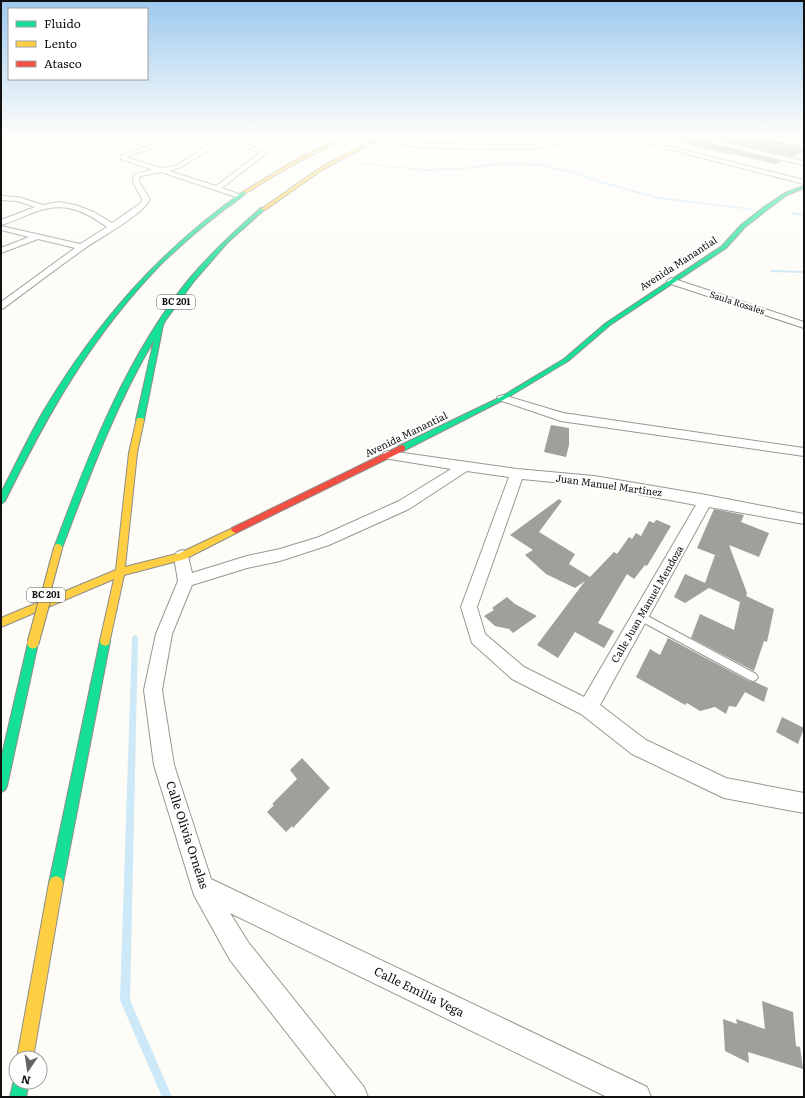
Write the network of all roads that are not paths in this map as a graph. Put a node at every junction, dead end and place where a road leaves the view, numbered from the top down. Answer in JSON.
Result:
{"nodes":[{"id":1,"x":138,"y":185,"type":"edge"},
{"id":2,"x":205,"y":185,"type":"edge"},
{"id":3,"x":222,"y":185,"type":"edge"},
{"id":4,"x":258,"y":185,"type":"edge"},
{"id":5,"x":296,"y":185,"type":"edge"},
{"id":6,"x":804,"y":187,"type":"edge"},
{"id":7,"x":217,"y":189,"type":"junction"},
{"id":8,"x":240,"y":196,"type":"junction"},
{"id":9,"x":1,"y":198,"type":"edge"},
{"id":10,"x":43,"y":206,"type":"junction"},
{"id":11,"x":1,"y":223,"type":"edge"},
{"id":12,"x":112,"y":227,"type":"junction"},
{"id":13,"x":1,"y":228,"type":"edge"},
{"id":14,"x":36,"y":236,"type":"junction"},
{"id":15,"x":81,"y":247,"type":"junction"},
{"id":16,"x":1,"y":251,"type":"edge"},
{"id":17,"x":671,"y":282,"type":"junction"},
{"id":18,"x":13,"y":297,"type":"junction"},
{"id":19,"x":1,"y":300,"type":"edge"},
{"id":20,"x":1,"y":306,"type":"edge"},
{"id":21,"x":160,"y":325,"type":"junction"},
{"id":22,"x":804,"y":325,"type":"edge"},
{"id":23,"x":503,"y":398,"type":"junction"},
{"id":24,"x":54,"y":400,"type":"junction"},
{"id":25,"x":22,"y":438,"type":"dead end"},
{"id":26,"x":804,"y":452,"type":"edge"},
{"id":27,"x":389,"y":455,"type":"junction"},
{"id":28,"x":465,"y":466,"type":"junction"},
{"id":29,"x":517,"y":474,"type":"junction"},
{"id":30,"x":706,"y":500,"type":"junction"},
{"id":31,"x":1,"y":501,"type":"edge"},
{"id":32,"x":804,"y":519,"type":"edge"},
{"id":33,"x":182,"y":556,"type":"junction"},
{"id":34,"x":120,"y":572,"type":"junction"},
{"id":35,"x":186,"y":581,"type":"junction"},
{"id":36,"x":640,"y":616,"type":"junction"},
{"id":37,"x":1,"y":623,"type":"edge"},
{"id":38,"x":753,"y":677,"type":"dead end"},
{"id":39,"x":588,"y":708,"type":"junction"},
{"id":40,"x":1,"y":786,"type":"edge"},
{"id":41,"x":804,"y":803,"type":"edge"},
{"id":42,"x":202,"y":887,"type":"junction"},
{"id":43,"x":26,"y":1050,"type":"edge"},
{"id":44,"x":354,"y":1097,"type":"edge"},
{"id":45,"x":637,"y":1097,"type":"edge"}],
"edges":[{"from":1,"to":12,"type":"street"},
{"from":2,"to":7,"type":"street"},
{"from":3,"to":7,"type":"street"},
{"from":4,"to":8,"type":"main road"},
{"from":5,"to":21,"type":"main road","number":"BC 201"},
{"from":6,"to":17,"type":"main road","name":"Avenida Manantial"},
{"from":7,"to":8,"type":"street"},
{"from":8,"to":24,"type":"main road"},
{"from":9,"to":10,"type":"street"},
{"from":10,"to":11,"type":"street"},
{"from":10,"to":12,"type":"street"},
{"from":12,"to":15,"type":"street"},
{"from":13,"to":14,"type":"street"},
{"from":14,"to":15,"type":"street"},
{"from":14,"to":16,"type":"street"},
{"from":15,"to":18,"type":"street"},
{"from":17,"to":22,"type":"street","name":"Saula Rosales"},
{"from":17,"to":23,"type":"main road","name":"Avenida Manantial"},
{"from":18,"to":19,"type":"street"},
{"from":18,"to":20,"type":"street"},
{"from":21,"to":34,"type":"main road"},
{"from":21,"to":40,"type":"main road","number":"BC 201","bridge":true},
{"from":23,"to":26,"type":"street"},
{"from":23,"to":27,"type":"main road","name":"Avenida Manantial"},
{"from":24,"to":25,"type":"main road"},
{"from":24,"to":31,"type":"main road"},
{"from":27,"to":28,"type":"street","name":"Juan Manuel Martínez"},
{"from":27,"to":33,"type":"main road","name":"Avenida Manantial"},
{"from":28,"to":29,"type":"street","name":"Juan Manuel Martínez"},
{"from":28,"to":35,"type":"street"},
{"from":29,"to":30,"type":"street","name":"Juan Manuel Martínez"},
{"from":29,"to":39,"type":"street"},
{"from":30,"to":32,"type":"street","name":"Juan Manuel Martínez"},
{"from":30,"to":36,"type":"street","name":"Calle Juan Manuel Mendoza"},
{"from":33,"to":34,"type":"main road","name":"Avenida Manantial"},
{"from":33,"to":35,"type":"street"},
{"from":34,"to":37,"type":"main road","name":"Avenida Manantial"},
{"from":34,"to":43,"type":"main road"},
{"from":35,"to":42,"type":"street","name":"Calle Olivia Ornelas"},
{"from":36,"to":38,"type":"lane"},
{"from":36,"to":39,"type":"street","name":"Calle Juan Manuel Mendoza"},
{"from":39,"to":41,"type":"street"},
{"from":42,"to":44,"type":"street","name":"Calle Olivia Ornelas"},
{"from":42,"to":45,"type":"street","name":"Calle Emilia Vega"}]}
